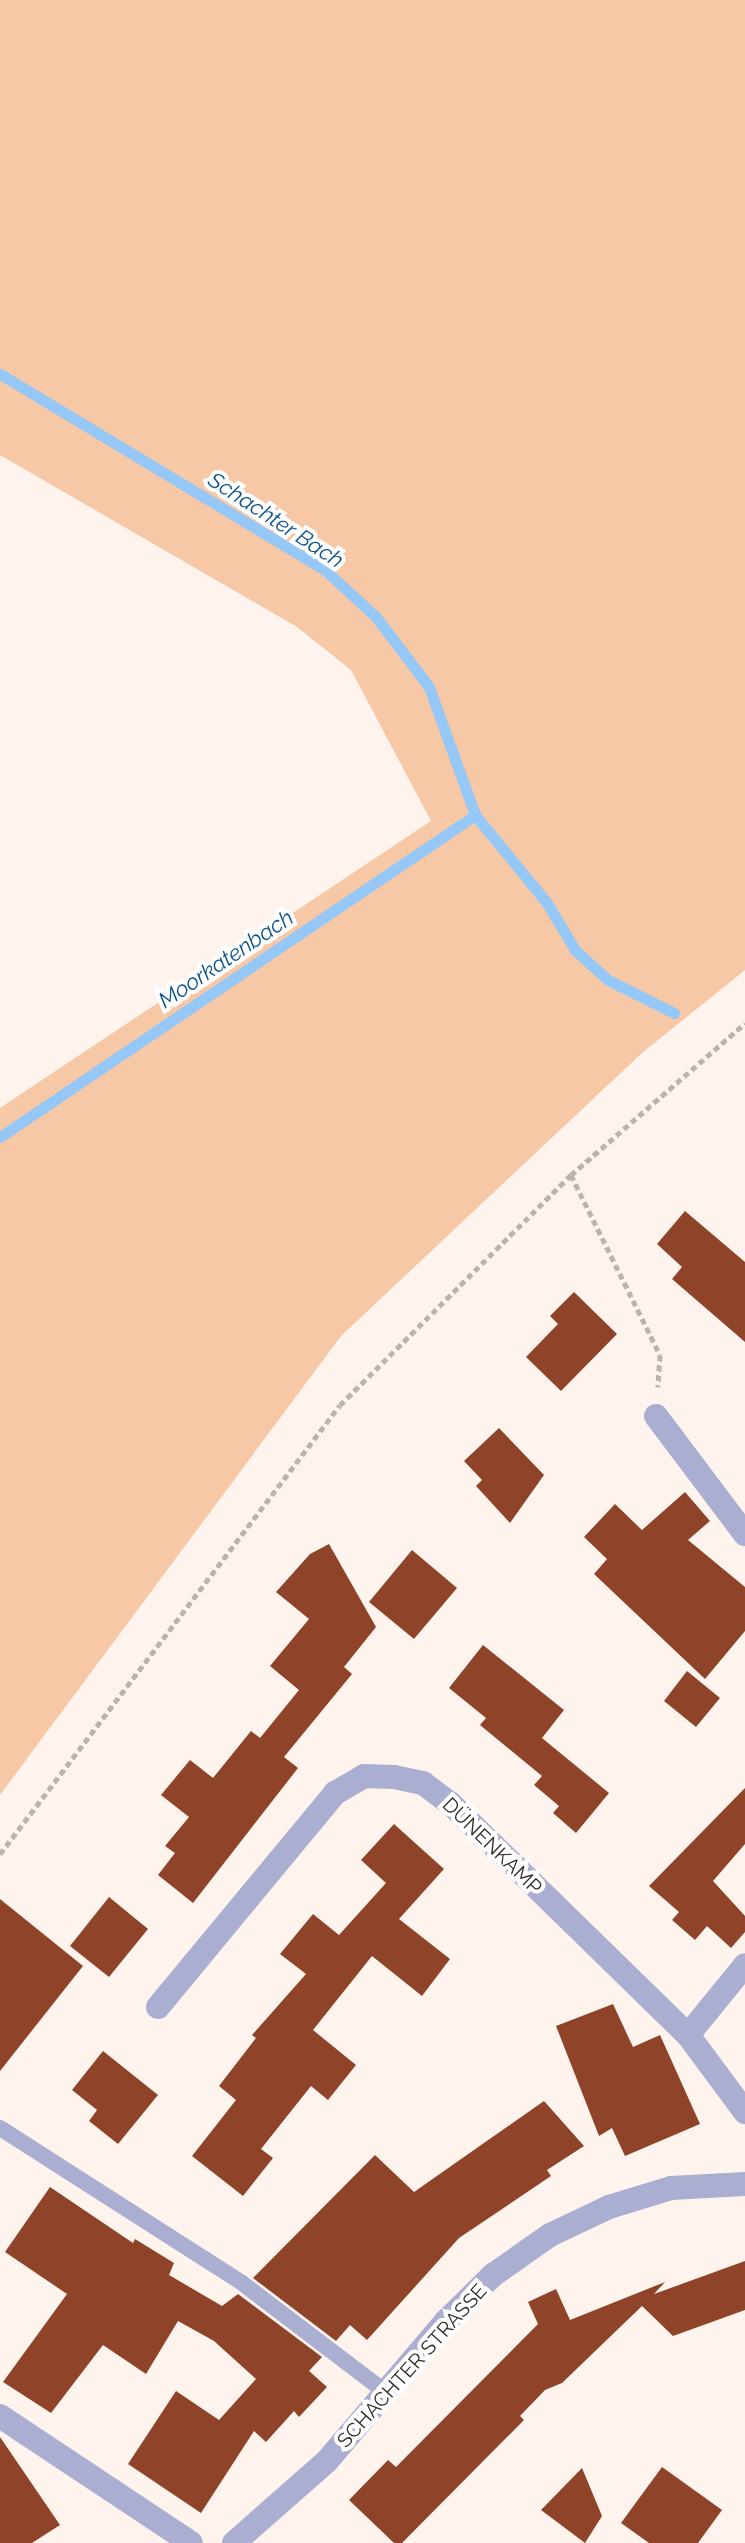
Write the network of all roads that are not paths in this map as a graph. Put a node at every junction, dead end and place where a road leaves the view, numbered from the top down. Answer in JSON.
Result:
{"nodes":[{"id":1,"x":656,"y":1416,"type":"road end"},
{"id":2,"x":745,"y":1534,"type":"edge"},
{"id":3,"x":745,"y":1965,"type":"edge"},
{"id":4,"x":158,"y":2007,"type":"dead end"},
{"id":5,"x":688,"y":2035,"type":"junction"},
{"id":6,"x":745,"y":2112,"type":"edge"},
{"id":7,"x":0,"y":2128,"type":"edge"},
{"id":8,"x":745,"y":2184,"type":"edge"},
{"id":9,"x":387,"y":2393,"type":"junction"},
{"id":10,"x":0,"y":2416,"type":"edge"},
{"id":11,"x":191,"y":2543,"type":"edge"},
{"id":12,"x":234,"y":2543,"type":"edge"}],
"edges":[{"from":1,"to":2,"type":"street"},
{"from":3,"to":5,"type":"street"},
{"from":4,"to":5,"type":"street","name":"DÜNENKAMP"},
{"from":5,"to":6,"type":"street","name":"DÜNENKAMP"},
{"from":7,"to":9,"type":"lane"},
{"from":8,"to":9,"type":"street","name":"SCHACHTER STRASSE"},
{"from":9,"to":12,"type":"street","name":"SCHACHTER STRASSE"},
{"from":10,"to":11,"type":"street"}]}
